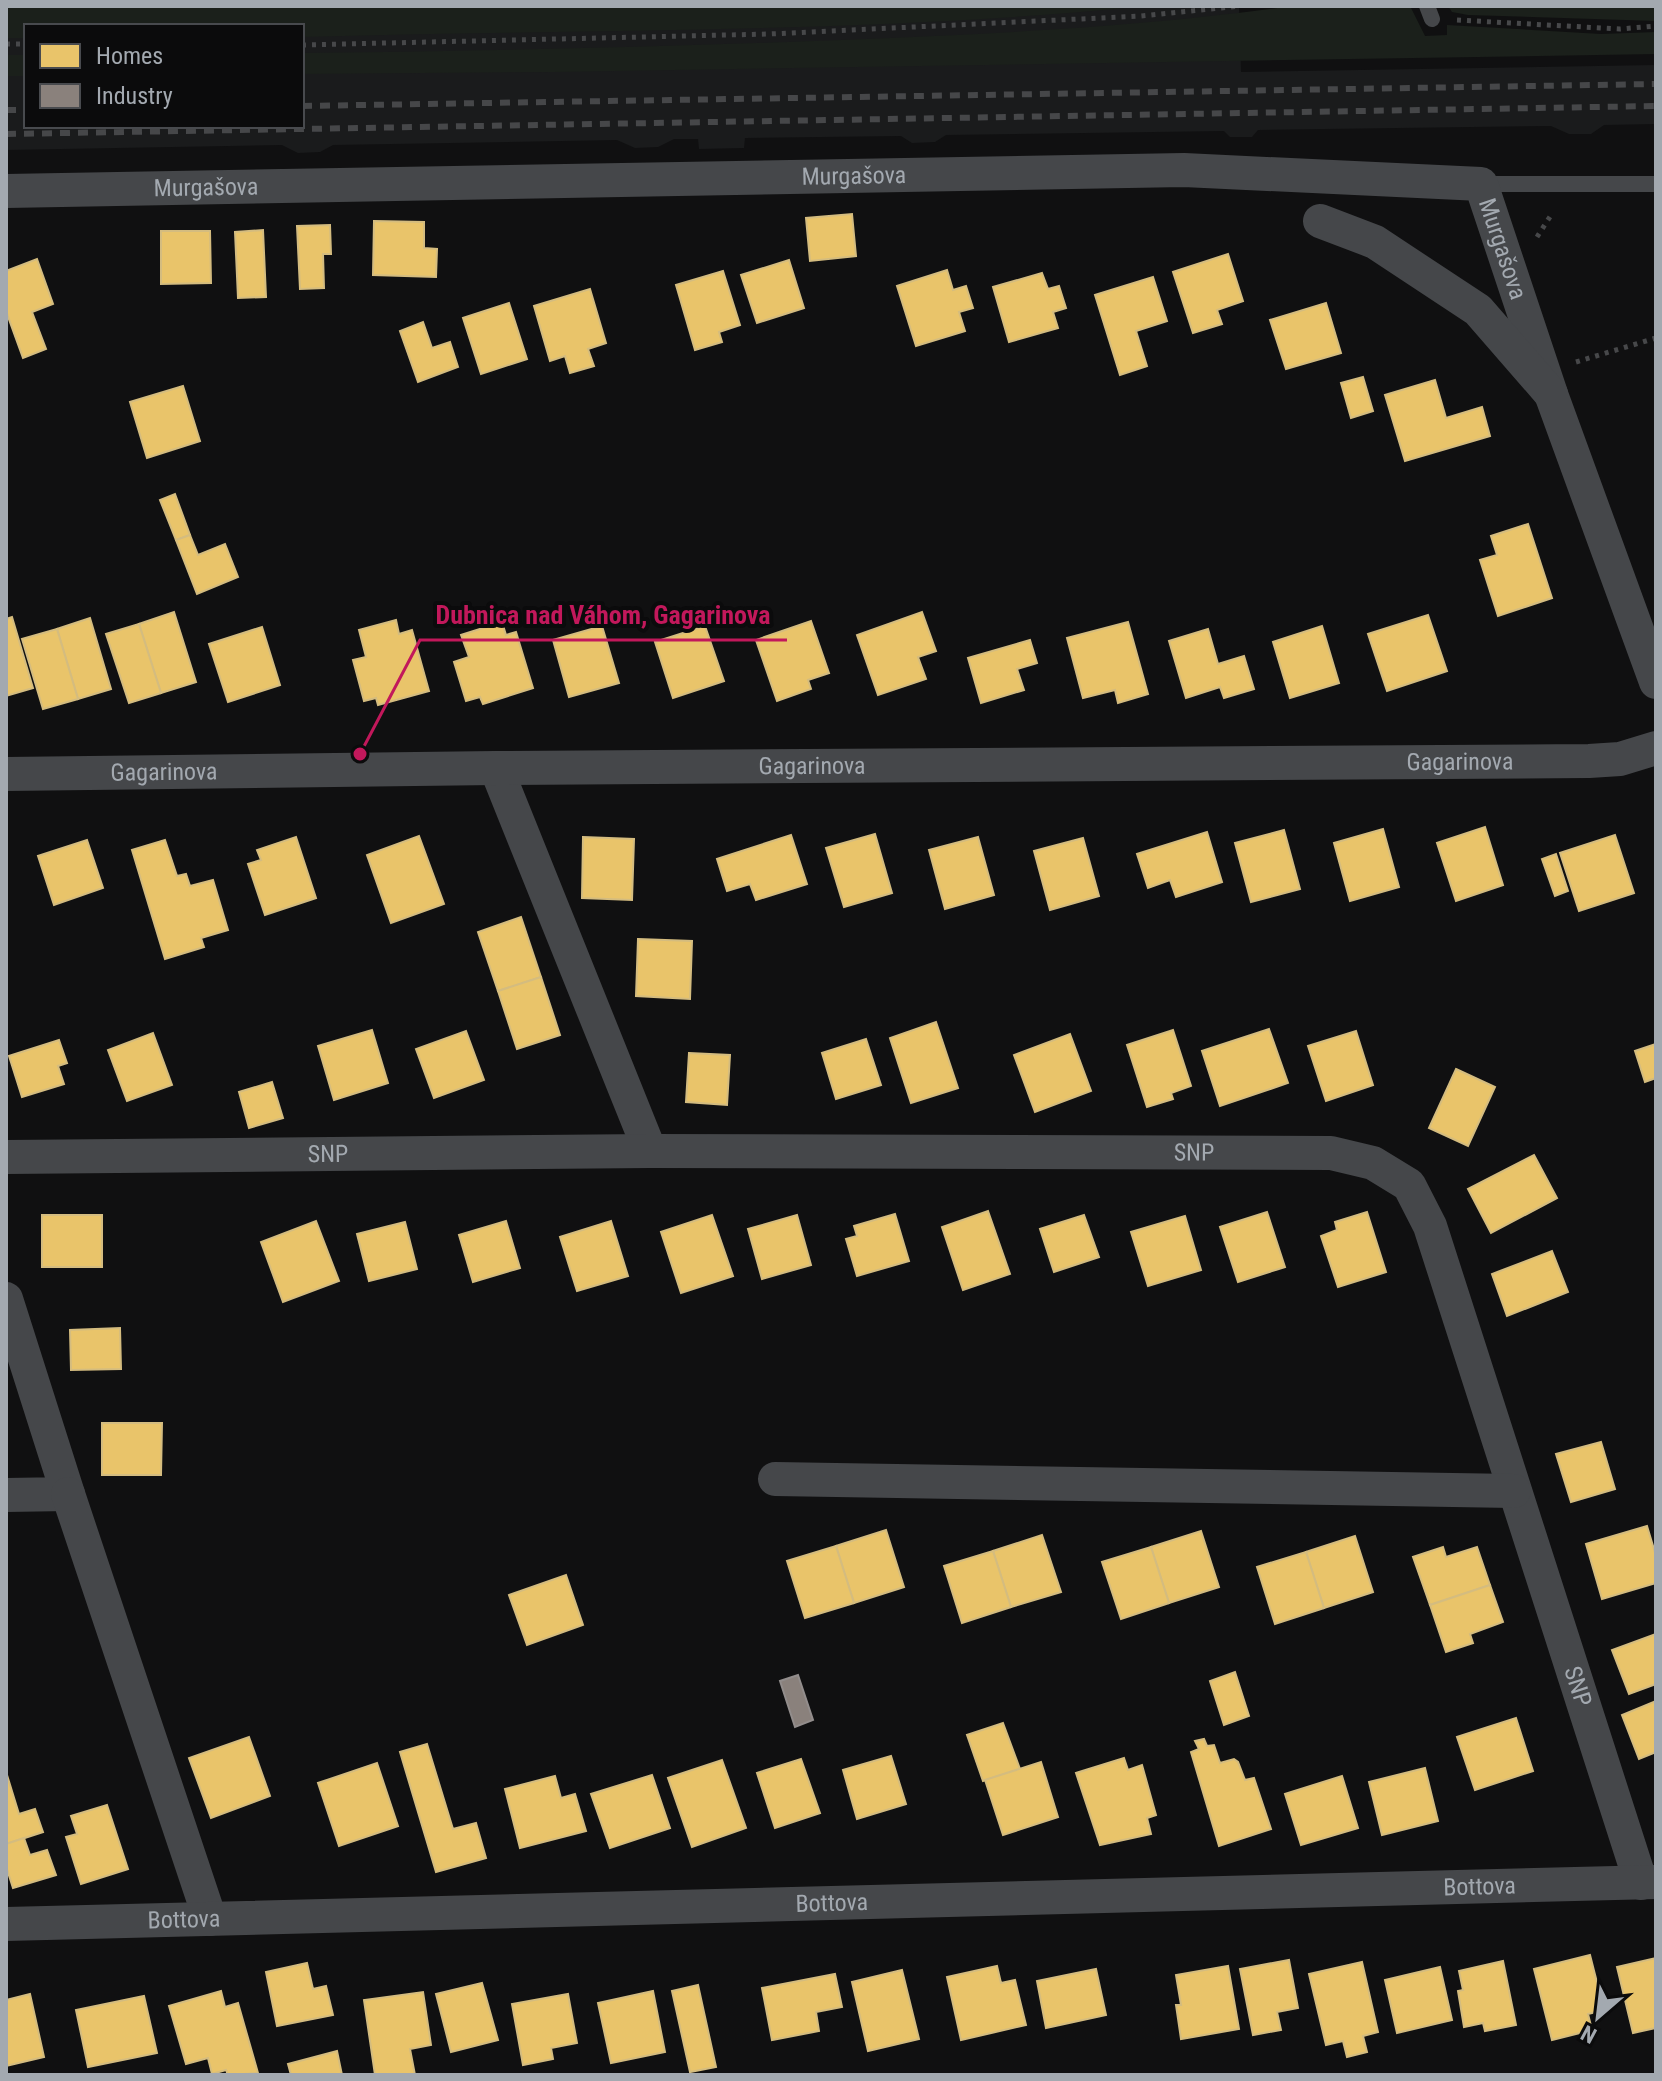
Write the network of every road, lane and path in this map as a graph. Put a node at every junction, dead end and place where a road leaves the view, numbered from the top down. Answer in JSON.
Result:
{"nodes":[{"id":1,"x":1240,"y":6,"type":"edge"},
{"id":2,"x":1430,"y":12,"type":"edge"},
{"id":3,"x":1656,"y":26,"type":"edge"},
{"id":4,"x":304,"y":45,"type":"edge"},
{"id":5,"x":1481,"y":184,"type":"junction"},
{"id":6,"x":1656,"y":184,"type":"edge"},
{"id":7,"x":6,"y":191,"type":"edge"},
{"id":8,"x":1560,"y":209,"type":"dead end"},
{"id":9,"x":1320,"y":221,"type":"dead end"},
{"id":10,"x":1536,"y":242,"type":"dead end"},
{"id":11,"x":1656,"y":338,"type":"edge"},
{"id":12,"x":1570,"y":348,"type":"dead end"},
{"id":13,"x":1551,"y":394,"type":"junction"},
{"id":14,"x":1656,"y":682,"type":"edge"},
{"id":15,"x":1656,"y":748,"type":"edge"},
{"id":16,"x":1620,"y":759,"type":"junction"},
{"id":17,"x":1656,"y":766,"type":"edge"},
{"id":18,"x":496,"y":768,"type":"junction"},
{"id":19,"x":6,"y":774,"type":"edge"},
{"id":20,"x":650,"y":1151,"type":"junction"},
{"id":21,"x":6,"y":1157,"type":"edge"},
{"id":22,"x":6,"y":1299,"type":"edge"},
{"id":23,"x":775,"y":1479,"type":"dead end"},
{"id":24,"x":1514,"y":1491,"type":"junction"},
{"id":25,"x":68,"y":1494,"type":"junction"},
{"id":26,"x":6,"y":1495,"type":"edge"},
{"id":27,"x":1649,"y":1882,"type":"edge"},
{"id":28,"x":210,"y":1919,"type":"junction"},
{"id":29,"x":6,"y":1924,"type":"edge"}],
"edges":[{"from":1,"to":4,"type":"path"},
{"from":2,"to":3,"type":"path"},
{"from":5,"to":6,"type":"lane"},
{"from":5,"to":7,"type":"street","name":"Murgašova"},
{"from":5,"to":13,"type":"street","name":"Murgašova"},
{"from":8,"to":10,"type":"path"},
{"from":9,"to":13,"type":"street","name":"Murgašova"},
{"from":11,"to":12,"type":"path"},
{"from":13,"to":14,"type":"street","name":"Murgašova"},
{"from":15,"to":16,"type":"street","name":"Gagarinova"},
{"from":16,"to":17,"type":"street","name":"Gagarinova"},
{"from":16,"to":18,"type":"street","name":"Gagarinova"},
{"from":18,"to":19,"type":"street","name":"Gagarinova"},
{"from":18,"to":20,"type":"street"},
{"from":20,"to":21,"type":"street","name":"SNP"},
{"from":20,"to":24,"type":"street","name":"SNP"},
{"from":22,"to":25,"type":"street"},
{"from":23,"to":24,"type":"street"},
{"from":24,"to":27,"type":"street","name":"SNP"},
{"from":25,"to":26,"type":"street"},
{"from":25,"to":28,"type":"street"},
{"from":27,"to":28,"type":"street","name":"Bottova"},
{"from":28,"to":29,"type":"street","name":"Bottova"}]}
